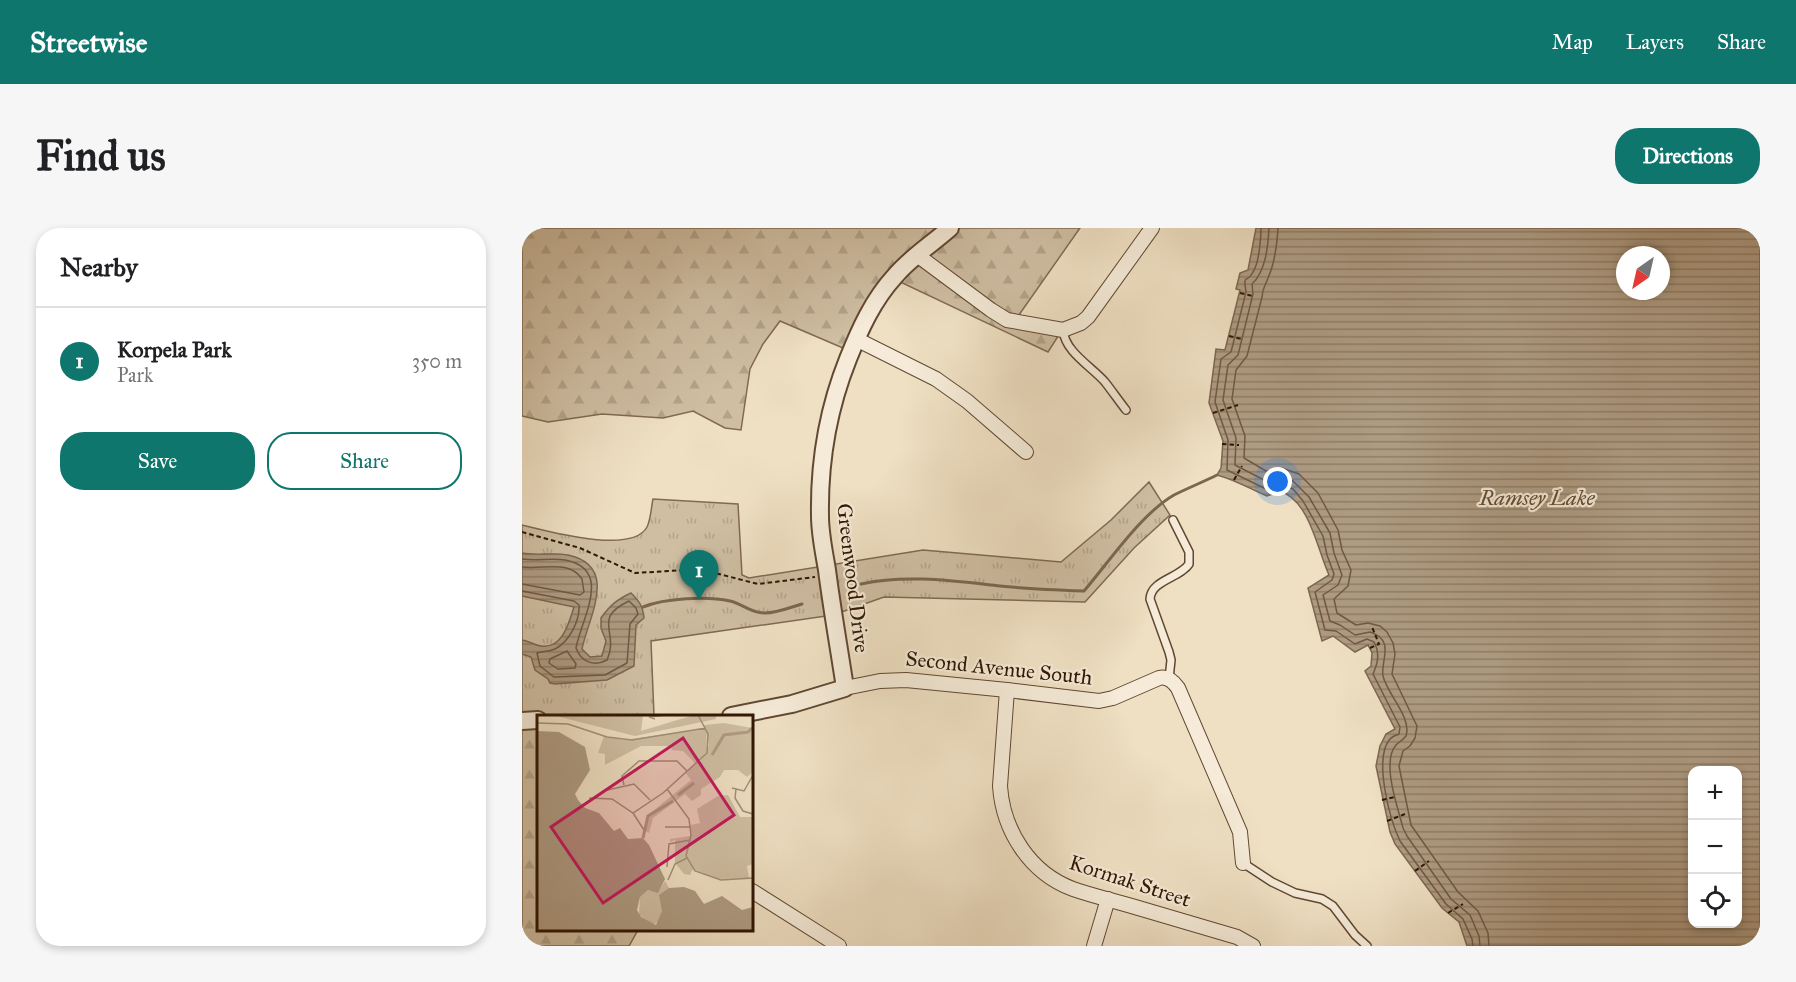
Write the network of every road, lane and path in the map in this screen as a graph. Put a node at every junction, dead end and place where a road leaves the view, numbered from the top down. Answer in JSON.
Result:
{"nodes":[{"id":1,"x":950,"y":228,"type":"edge"},
{"id":2,"x":1152,"y":228,"type":"edge"},
{"id":3,"x":917,"y":255,"type":"junction"},
{"id":4,"x":1240,"y":293,"type":"dead end"},
{"id":5,"x":1253,"y":296,"type":"dead end"},
{"id":6,"x":1063,"y":330,"type":"junction"},
{"id":7,"x":1229,"y":336,"type":"dead end"},
{"id":8,"x":856,"y":339,"type":"junction"},
{"id":9,"x":1242,"y":339,"type":"dead end"},
{"id":10,"x":1238,"y":405,"type":"dead end"},
{"id":11,"x":1126,"y":410,"type":"dead end"},
{"id":12,"x":1213,"y":413,"type":"dead end"},
{"id":13,"x":1222,"y":444,"type":"dead end"},
{"id":14,"x":1239,"y":445,"type":"dead end"},
{"id":15,"x":1026,"y":452,"type":"dead end"},
{"id":16,"x":1242,"y":466,"type":"dead end"},
{"id":17,"x":1287,"y":476,"type":"dead end"},
{"id":18,"x":1234,"y":480,"type":"dead end"},
{"id":19,"x":1280,"y":491,"type":"dead end"},
{"id":20,"x":1173,"y":520,"type":"dead end"},
{"id":21,"x":522,"y":532,"type":"edge"},
{"id":22,"x":827,"y":576,"type":"junction"},
{"id":23,"x":1372,"y":627,"type":"dead end"},
{"id":24,"x":1370,"y":648,"type":"dead end"},
{"id":25,"x":1169,"y":679,"type":"junction"},
{"id":26,"x":845,"y":688,"type":"junction"},
{"id":27,"x":1007,"y":690,"type":"junction"},
{"id":28,"x":740,"y":715,"type":"edge"},
{"id":29,"x":537,"y":720,"type":"edge"},
{"id":30,"x":522,"y":721,"type":"edge"},
{"id":31,"x":1395,"y":797,"type":"dead end"},
{"id":32,"x":1382,"y":801,"type":"dead end"},
{"id":33,"x":1405,"y":814,"type":"dead end"},
{"id":34,"x":1387,"y":821,"type":"dead end"},
{"id":35,"x":1429,"y":861,"type":"dead end"},
{"id":36,"x":1243,"y":863,"type":"joint"},
{"id":37,"x":1414,"y":871,"type":"dead end"},
{"id":38,"x":753,"y":892,"type":"edge"},
{"id":39,"x":1108,"y":898,"type":"junction"},
{"id":40,"x":1463,"y":904,"type":"dead end"},
{"id":41,"x":1448,"y":914,"type":"dead end"},
{"id":42,"x":839,"y":946,"type":"edge"},
{"id":43,"x":1094,"y":946,"type":"edge"},
{"id":44,"x":1253,"y":946,"type":"edge"},
{"id":45,"x":1366,"y":946,"type":"edge"}],
"edges":[{"from":1,"to":3,"type":"street","name":"Greenwood Drive"},
{"from":2,"to":6,"type":"street"},
{"from":3,"to":6,"type":"street"},
{"from":3,"to":8,"type":"street","name":"Greenwood Drive"},
{"from":4,"to":5,"type":"path"},
{"from":6,"to":11,"type":"lane"},
{"from":7,"to":9,"type":"path"},
{"from":8,"to":15,"type":"street"},
{"from":8,"to":22,"type":"street","name":"Greenwood Drive"},
{"from":10,"to":12,"type":"path"},
{"from":13,"to":14,"type":"path"},
{"from":16,"to":18,"type":"path"},
{"from":17,"to":19,"type":"path"},
{"from":20,"to":25,"type":"lane"},
{"from":21,"to":22,"type":"path"},
{"from":22,"to":26,"type":"street","name":"Greenwood Drive"},
{"from":23,"to":24,"type":"path"},
{"from":25,"to":27,"type":"street","name":"Second Avenue South"},
{"from":25,"to":36,"type":"street"},
{"from":26,"to":27,"type":"street","name":"Second Avenue South"},
{"from":26,"to":28,"type":"street","name":"Second Avenue South"},
{"from":27,"to":39,"type":"street","name":"Kormak Street"},
{"from":29,"to":30,"type":"street"},
{"from":31,"to":32,"type":"path"},
{"from":33,"to":34,"type":"path"},
{"from":35,"to":37,"type":"path"},
{"from":36,"to":45,"type":"lane"},
{"from":38,"to":42,"type":"street"},
{"from":39,"to":43,"type":"street"},
{"from":39,"to":44,"type":"street","name":"Kormak Street"},
{"from":40,"to":41,"type":"path"}]}
